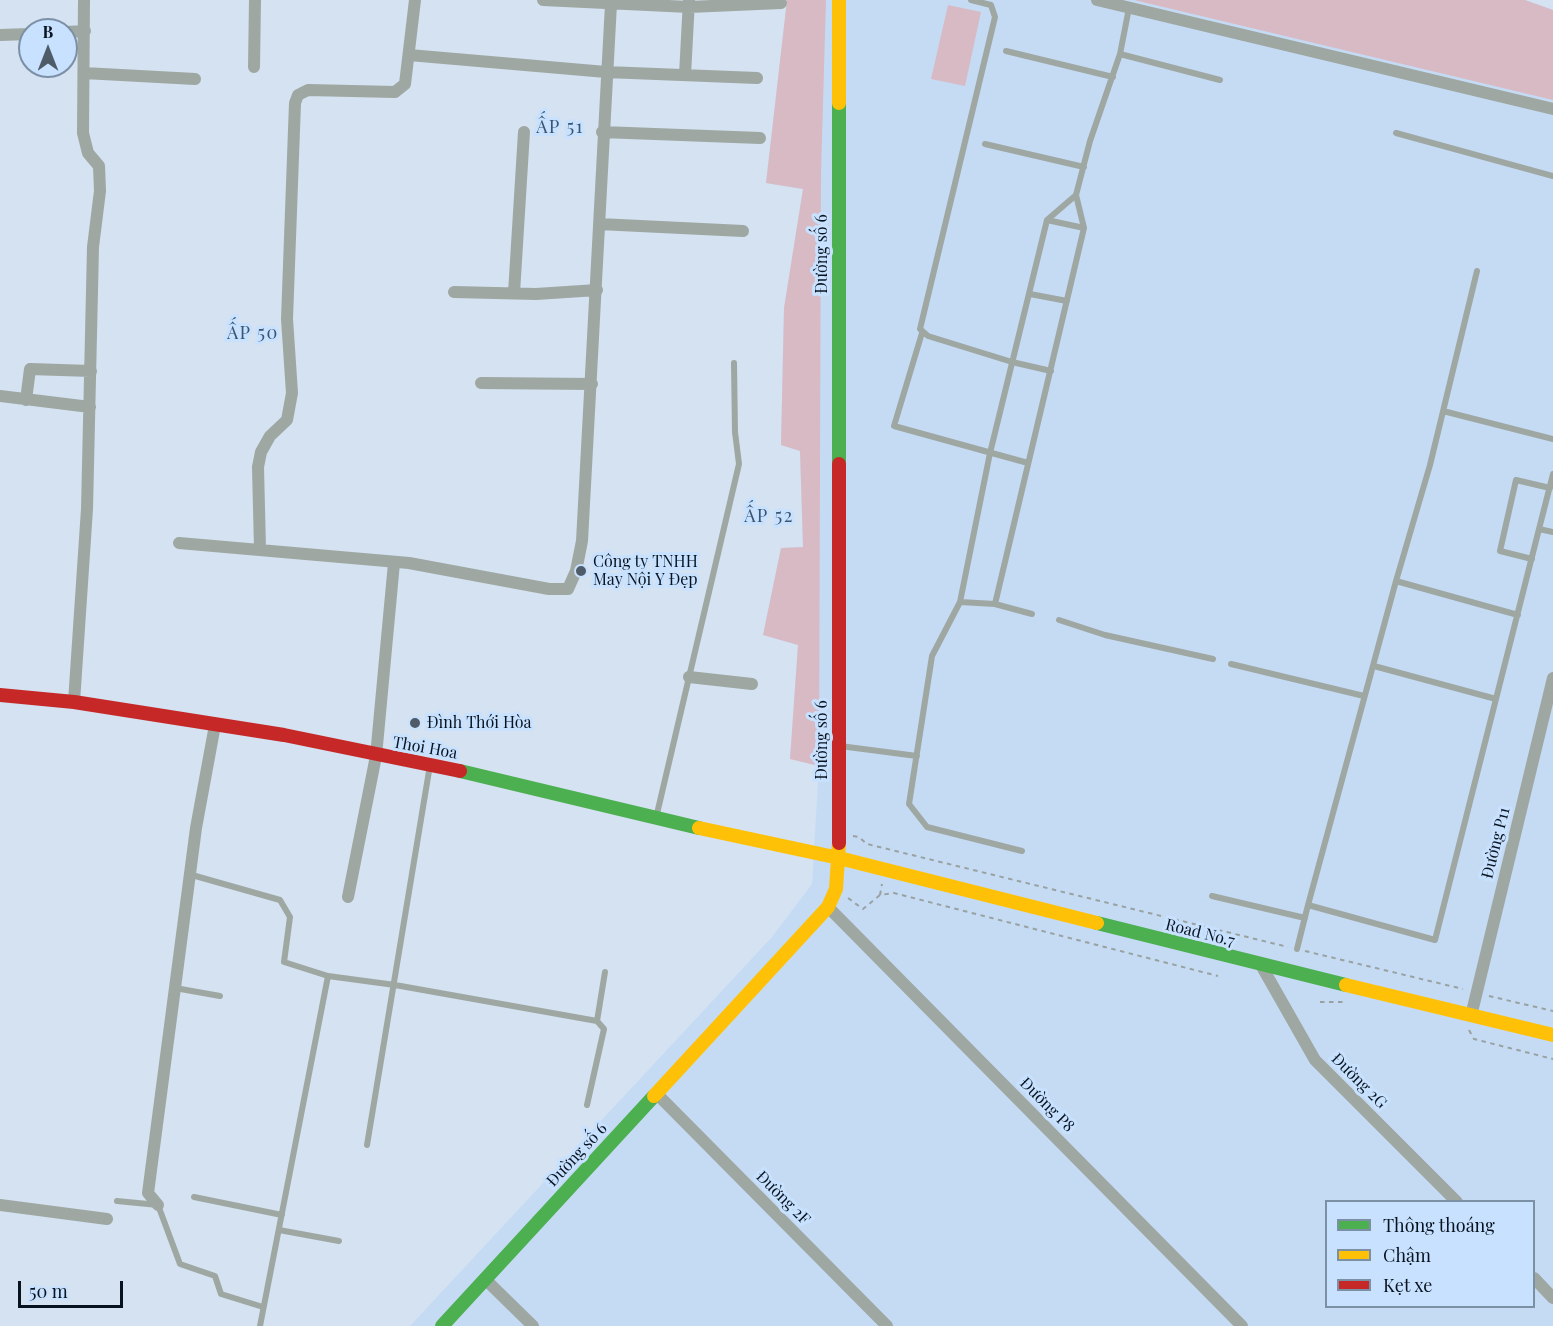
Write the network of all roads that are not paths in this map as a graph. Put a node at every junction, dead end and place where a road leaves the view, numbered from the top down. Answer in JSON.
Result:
{"nodes":[{"id":1,"x":84,"y":0,"type":"edge"},
{"id":2,"x":255,"y":0,"type":"edge"},
{"id":3,"x":415,"y":0,"type":"edge"},
{"id":4,"x":543,"y":0,"type":"edge"},
{"id":5,"x":839,"y":0,"type":"edge"},
{"id":6,"x":971,"y":0,"type":"edge"},
{"id":7,"x":1097,"y":0,"type":"edge"},
{"id":8,"x":575,"y":1,"type":"edge"},
{"id":9,"x":611,"y":3,"type":"junction"},
{"id":10,"x":648,"y":3,"type":"edge"},
{"id":11,"x":689,"y":3,"type":"edge"},
{"id":12,"x":781,"y":3,"type":"dead end"},
{"id":13,"x":1129,"y":8,"type":"junction"},
{"id":14,"x":78,"y":31,"type":"edge"},
{"id":15,"x":85,"y":31,"type":"junction"},
{"id":16,"x":18,"y":34,"type":"edge"},
{"id":17,"x":0,"y":35,"type":"edge"},
{"id":18,"x":1006,"y":51,"type":"dead end"},
{"id":19,"x":1120,"y":54,"type":"junction"},
{"id":20,"x":410,"y":55,"type":"junction"},
{"id":21,"x":254,"y":67,"type":"dead end"},
{"id":22,"x":606,"y":72,"type":"junction"},
{"id":23,"x":84,"y":73,"type":"junction"},
{"id":24,"x":685,"y":75,"type":"junction"},
{"id":25,"x":1113,"y":77,"type":"junction"},
{"id":26,"x":757,"y":78,"type":"dead end"},
{"id":27,"x":195,"y":79,"type":"dead end"},
{"id":28,"x":1220,"y":80,"type":"dead end"},
{"id":29,"x":1553,"y":109,"type":"edge"},
{"id":30,"x":524,"y":132,"type":"dead end"},
{"id":31,"x":602,"y":132,"type":"junction"},
{"id":32,"x":1396,"y":133,"type":"dead end"},
{"id":33,"x":760,"y":138,"type":"dead end"},
{"id":34,"x":985,"y":144,"type":"dead end"},
{"id":35,"x":1084,"y":167,"type":"junction"},
{"id":36,"x":1553,"y":176,"type":"edge"},
{"id":37,"x":1076,"y":195,"type":"junction"},
{"id":38,"x":1047,"y":219,"type":"junction"},
{"id":39,"x":599,"y":224,"type":"junction"},
{"id":40,"x":1084,"y":228,"type":"junction"},
{"id":41,"x":743,"y":231,"type":"dead end"},
{"id":42,"x":1477,"y":272,"type":"dead end"},
{"id":43,"x":597,"y":291,"type":"junction"},
{"id":44,"x":454,"y":292,"type":"dead end"},
{"id":45,"x":514,"y":293,"type":"junction"},
{"id":46,"x":1030,"y":294,"type":"junction"},
{"id":47,"x":1067,"y":301,"type":"junction"},
{"id":48,"x":922,"y":333,"type":"junction"},
{"id":49,"x":1012,"y":362,"type":"junction"},
{"id":50,"x":734,"y":363,"type":"dead end"},
{"id":51,"x":91,"y":370,"type":"junction"},
{"id":52,"x":1051,"y":370,"type":"junction"},
{"id":53,"x":481,"y":383,"type":"dead end"},
{"id":54,"x":592,"y":384,"type":"junction"},
{"id":55,"x":0,"y":396,"type":"edge"},
{"id":56,"x":26,"y":400,"type":"junction"},
{"id":57,"x":90,"y":407,"type":"junction"},
{"id":58,"x":1443,"y":411,"type":"junction"},
{"id":59,"x":1553,"y":439,"type":"edge"},
{"id":60,"x":990,"y":453,"type":"junction"},
{"id":61,"x":1028,"y":463,"type":"junction"},
{"id":62,"x":1553,"y":474,"type":"edge"},
{"id":63,"x":1550,"y":488,"type":"junction"},
{"id":64,"x":1539,"y":529,"type":"junction"},
{"id":65,"x":1553,"y":532,"type":"edge"},
{"id":66,"x":178,"y":543,"type":"dead end"},
{"id":67,"x":260,"y":549,"type":"junction"},
{"id":68,"x":1532,"y":559,"type":"junction"},
{"id":69,"x":394,"y":563,"type":"junction"},
{"id":70,"x":1396,"y":581,"type":"junction"},
{"id":71,"x":960,"y":602,"type":"junction"},
{"id":72,"x":995,"y":604,"type":"junction"},
{"id":73,"x":1032,"y":614,"type":"dead end"},
{"id":74,"x":1518,"y":615,"type":"junction"},
{"id":75,"x":1059,"y":620,"type":"dead end"},
{"id":76,"x":1213,"y":659,"type":"dead end"},
{"id":77,"x":1231,"y":664,"type":"dead end"},
{"id":78,"x":1374,"y":666,"type":"junction"},
{"id":79,"x":689,"y":677,"type":"junction"},
{"id":80,"x":1553,"y":678,"type":"edge"},
{"id":81,"x":752,"y":684,"type":"dead end"},
{"id":82,"x":0,"y":695,"type":"edge"},
{"id":83,"x":1364,"y":696,"type":"junction"},
{"id":84,"x":1496,"y":699,"type":"junction"},
{"id":85,"x":74,"y":702,"type":"junction"},
{"id":86,"x":215,"y":724,"type":"junction"},
{"id":87,"x":838,"y":746,"type":"junction"},
{"id":88,"x":376,"y":756,"type":"junction"},
{"id":89,"x":916,"y":756,"type":"junction"},
{"id":90,"x":430,"y":764,"type":"junction"},
{"id":91,"x":656,"y":819,"type":"junction"},
{"id":92,"x":1022,"y":851,"type":"dead end"},
{"id":93,"x":840,"y":858,"type":"junction"},
{"id":94,"x":192,"y":875,"type":"junction"},
{"id":95,"x":1212,"y":896,"type":"dead end"},
{"id":96,"x":348,"y":897,"type":"dead end"},
{"id":97,"x":1308,"y":905,"type":"junction"},
{"id":98,"x":828,"y":907,"type":"junction"},
{"id":99,"x":1305,"y":918,"type":"junction"},
{"id":100,"x":1297,"y":949,"type":"road end"},
{"id":101,"x":1261,"y":965,"type":"junction"},
{"id":102,"x":605,"y":972,"type":"dead end"},
{"id":103,"x":328,"y":976,"type":"junction"},
{"id":104,"x":395,"y":985,"type":"junction"},
{"id":105,"x":175,"y":988,"type":"junction"},
{"id":106,"x":220,"y":996,"type":"dead end"},
{"id":107,"x":1471,"y":1016,"type":"junction"},
{"id":108,"x":597,"y":1021,"type":"junction"},
{"id":109,"x":1553,"y":1035,"type":"edge"},
{"id":110,"x":656,"y":1093,"type":"junction"},
{"id":111,"x":587,"y":1105,"type":"dead end"},
{"id":112,"x":367,"y":1145,"type":"dead end"},
{"id":113,"x":194,"y":1197,"type":"dead end"},
{"id":114,"x":1455,"y":1200,"type":"edge"},
{"id":115,"x":117,"y":1201,"type":"dead end"},
{"id":116,"x":0,"y":1205,"type":"edge"},
{"id":117,"x":158,"y":1205,"type":"junction"},
{"id":118,"x":282,"y":1215,"type":"junction"},
{"id":119,"x":107,"y":1219,"type":"dead end"},
{"id":120,"x":279,"y":1230,"type":"junction"},
{"id":121,"x":339,"y":1241,"type":"dead end"},
{"id":122,"x":485,"y":1279,"type":"junction"},
{"id":123,"x":1535,"y":1280,"type":"edge"},
{"id":124,"x":1553,"y":1298,"type":"edge"},
{"id":125,"x":263,"y":1307,"type":"junction"},
{"id":126,"x":260,"y":1326,"type":"edge"},
{"id":127,"x":442,"y":1326,"type":"edge"},
{"id":128,"x":533,"y":1326,"type":"edge"},
{"id":129,"x":887,"y":1326,"type":"edge"},
{"id":130,"x":1242,"y":1326,"type":"edge"}],
"edges":[{"from":1,"to":15,"type":"street"},
{"from":2,"to":21,"type":"street"},
{"from":3,"to":20,"type":"street"},
{"from":4,"to":8,"type":"street"},
{"from":5,"to":87,"type":"street","name":"Đường số 6"},
{"from":6,"to":48,"type":"lane"},
{"from":7,"to":13,"type":"street"},
{"from":8,"to":9,"type":"street"},
{"from":9,"to":10,"type":"street"},
{"from":9,"to":22,"type":"street"},
{"from":10,"to":11,"type":"street"},
{"from":11,"to":12,"type":"street"},
{"from":11,"to":24,"type":"street"},
{"from":13,"to":19,"type":"lane"},
{"from":13,"to":29,"type":"street"},
{"from":14,"to":15,"type":"street"},
{"from":15,"to":23,"type":"street"},
{"from":16,"to":17,"type":"street"},
{"from":18,"to":25,"type":"lane"},
{"from":19,"to":25,"type":"lane"},
{"from":19,"to":28,"type":"lane"},
{"from":20,"to":22,"type":"street"},
{"from":20,"to":67,"type":"street"},
{"from":22,"to":24,"type":"street"},
{"from":22,"to":31,"type":"street"},
{"from":23,"to":27,"type":"street"},
{"from":23,"to":51,"type":"street"},
{"from":24,"to":26,"type":"street"},
{"from":25,"to":35,"type":"lane"},
{"from":30,"to":45,"type":"street"},
{"from":31,"to":33,"type":"street"},
{"from":31,"to":39,"type":"street"},
{"from":32,"to":36,"type":"lane"},
{"from":34,"to":35,"type":"lane"},
{"from":35,"to":37,"type":"lane"},
{"from":37,"to":38,"type":"lane"},
{"from":37,"to":40,"type":"lane"},
{"from":38,"to":40,"type":"lane"},
{"from":38,"to":46,"type":"lane"},
{"from":39,"to":41,"type":"street"},
{"from":39,"to":43,"type":"street"},
{"from":40,"to":47,"type":"lane"},
{"from":42,"to":58,"type":"lane"},
{"from":43,"to":45,"type":"street"},
{"from":43,"to":54,"type":"street"},
{"from":44,"to":45,"type":"street"},
{"from":46,"to":47,"type":"lane"},
{"from":46,"to":49,"type":"lane"},
{"from":47,"to":52,"type":"lane"},
{"from":48,"to":49,"type":"lane"},
{"from":48,"to":60,"type":"lane"},
{"from":49,"to":52,"type":"lane"},
{"from":49,"to":60,"type":"lane"},
{"from":50,"to":79,"type":"lane"},
{"from":51,"to":56,"type":"street"},
{"from":51,"to":57,"type":"street"},
{"from":52,"to":61,"type":"lane"},
{"from":53,"to":54,"type":"street"},
{"from":54,"to":69,"type":"street"},
{"from":55,"to":56,"type":"street"},
{"from":56,"to":57,"type":"street"},
{"from":57,"to":85,"type":"street"},
{"from":58,"to":59,"type":"lane"},
{"from":58,"to":70,"type":"lane"},
{"from":60,"to":61,"type":"lane"},
{"from":60,"to":71,"type":"lane"},
{"from":61,"to":72,"type":"lane"},
{"from":62,"to":63,"type":"lane"},
{"from":63,"to":64,"type":"lane"},
{"from":63,"to":68,"type":"lane"},
{"from":64,"to":65,"type":"lane"},
{"from":64,"to":68,"type":"lane"},
{"from":66,"to":67,"type":"street"},
{"from":67,"to":69,"type":"street"},
{"from":68,"to":74,"type":"lane"},
{"from":69,"to":88,"type":"street"},
{"from":70,"to":74,"type":"lane"},
{"from":70,"to":78,"type":"lane"},
{"from":71,"to":72,"type":"lane"},
{"from":71,"to":89,"type":"lane"},
{"from":72,"to":73,"type":"lane"},
{"from":74,"to":84,"type":"lane"},
{"from":75,"to":76,"type":"lane"},
{"from":77,"to":83,"type":"lane"},
{"from":78,"to":83,"type":"lane"},
{"from":78,"to":84,"type":"lane"},
{"from":79,"to":81,"type":"street"},
{"from":79,"to":91,"type":"lane"},
{"from":80,"to":107,"type":"street","name":"Đường P11"},
{"from":82,"to":85,"type":"street","name":"Thoi Hoa"},
{"from":83,"to":97,"type":"lane"},
{"from":84,"to":97,"type":"lane"},
{"from":85,"to":86,"type":"street","name":"Thoi Hoa"},
{"from":86,"to":88,"type":"street","name":"Thoi Hoa"},
{"from":86,"to":94,"type":"street"},
{"from":87,"to":89,"type":"lane"},
{"from":87,"to":93,"type":"street","name":"Đường số 6"},
{"from":88,"to":90,"type":"street","name":"Thoi Hoa"},
{"from":88,"to":96,"type":"street"},
{"from":89,"to":92,"type":"lane"},
{"from":90,"to":91,"type":"street","name":"Thoi Hoa"},
{"from":90,"to":104,"type":"lane"},
{"from":91,"to":93,"type":"street","name":"Thoi Hoa"},
{"from":93,"to":98,"type":"street","name":"Đường số 6"},
{"from":93,"to":101,"type":"street","name":"Road No.7"},
{"from":94,"to":103,"type":"lane"},
{"from":94,"to":105,"type":"street"},
{"from":95,"to":99,"type":"lane"},
{"from":97,"to":99,"type":"lane"},
{"from":98,"to":110,"type":"street","name":"Đường số 6"},
{"from":98,"to":130,"type":"street","name":"Đường P8"},
{"from":99,"to":100,"type":"lane"},
{"from":101,"to":107,"type":"street","name":"Road No.7"},
{"from":101,"to":114,"type":"street","name":"Đường 2G"},
{"from":102,"to":108,"type":"lane"},
{"from":103,"to":104,"type":"lane"},
{"from":103,"to":118,"type":"lane"},
{"from":104,"to":108,"type":"lane"},
{"from":104,"to":112,"type":"lane"},
{"from":105,"to":106,"type":"lane"},
{"from":105,"to":117,"type":"street"},
{"from":107,"to":109,"type":"street","name":"Road No.7"},
{"from":108,"to":111,"type":"lane"},
{"from":110,"to":122,"type":"street","name":"Đường số 6"},
{"from":110,"to":129,"type":"street","name":"Đường 2F"},
{"from":113,"to":118,"type":"lane"},
{"from":115,"to":117,"type":"lane"},
{"from":116,"to":119,"type":"street"},
{"from":117,"to":125,"type":"lane"},
{"from":118,"to":120,"type":"lane"},
{"from":120,"to":121,"type":"lane"},
{"from":120,"to":125,"type":"lane"},
{"from":122,"to":127,"type":"street","name":"Đường số 6"},
{"from":122,"to":128,"type":"street"},
{"from":123,"to":124,"type":"street"},
{"from":125,"to":126,"type":"lane"}]}
